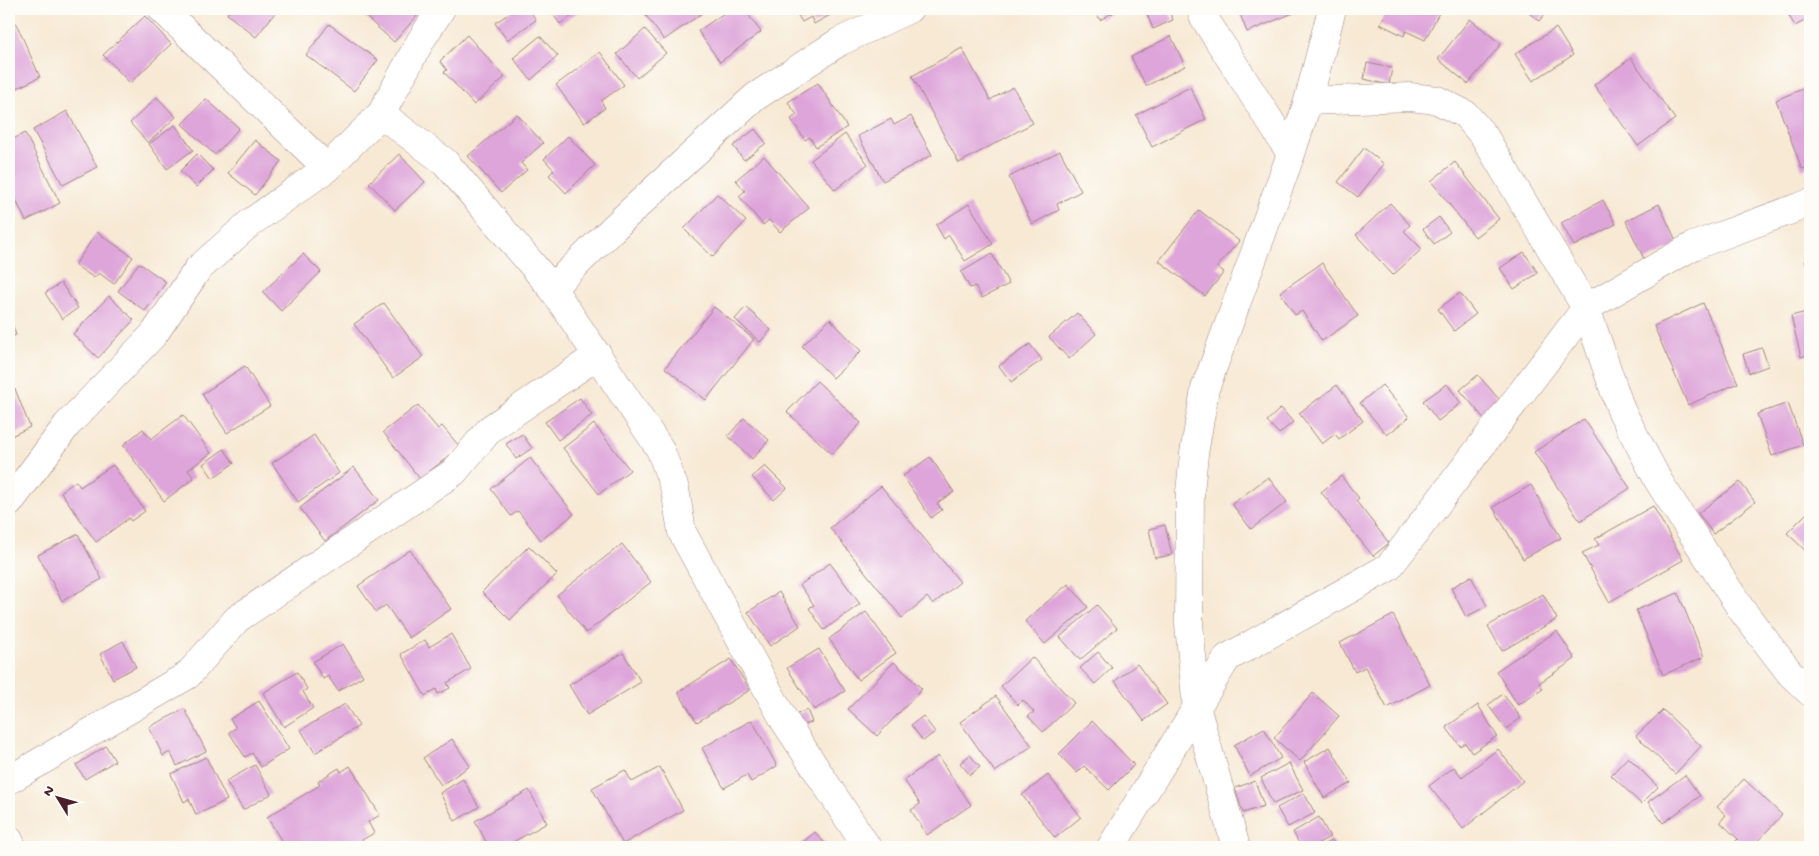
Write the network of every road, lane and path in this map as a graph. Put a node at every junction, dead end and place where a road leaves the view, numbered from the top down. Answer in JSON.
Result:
{"nodes":[{"id":1,"x":162,"y":9,"type":"edge"},
{"id":2,"x":440,"y":9,"type":"edge"},
{"id":3,"x":909,"y":9,"type":"edge"},
{"id":4,"x":1201,"y":9,"type":"edge"},
{"id":5,"x":1332,"y":9,"type":"edge"},
{"id":6,"x":1308,"y":101,"type":"junction"},
{"id":7,"x":381,"y":114,"type":"junction"},
{"id":8,"x":1291,"y":154,"type":"junction"},
{"id":9,"x":327,"y":168,"type":"junction"},
{"id":10,"x":1810,"y":204,"type":"edge"},
{"id":11,"x":552,"y":288,"type":"junction"},
{"id":12,"x":1586,"y":308,"type":"junction"},
{"id":13,"x":598,"y":355,"type":"junction"},
{"id":14,"x":9,"y":503,"type":"edge"},
{"id":15,"x":1810,"y":692,"type":"edge"},
{"id":16,"x":1197,"y":710,"type":"junction"},
{"id":17,"x":9,"y":780,"type":"edge"},
{"id":18,"x":9,"y":840,"type":"edge"},
{"id":19,"x":12,"y":847,"type":"edge"},
{"id":20,"x":868,"y":847,"type":"edge"},
{"id":21,"x":1111,"y":847,"type":"edge"},
{"id":22,"x":1236,"y":847,"type":"edge"}],
"edges":[{"from":1,"to":9,"type":"street"},
{"from":2,"to":7,"type":"street"},
{"from":3,"to":11,"type":"street"},
{"from":4,"to":8,"type":"street"},
{"from":5,"to":6,"type":"street"},
{"from":6,"to":8,"type":"street"},
{"from":6,"to":12,"type":"street"},
{"from":7,"to":9,"type":"street"},
{"from":7,"to":11,"type":"street"},
{"from":8,"to":16,"type":"street"},
{"from":9,"to":14,"type":"street"},
{"from":10,"to":12,"type":"street"},
{"from":11,"to":13,"type":"street"},
{"from":12,"to":15,"type":"street"},
{"from":12,"to":16,"type":"street"},
{"from":13,"to":17,"type":"street"},
{"from":13,"to":20,"type":"street"},
{"from":16,"to":21,"type":"street"},
{"from":16,"to":22,"type":"street"},
{"from":18,"to":19,"type":"street"}]}
